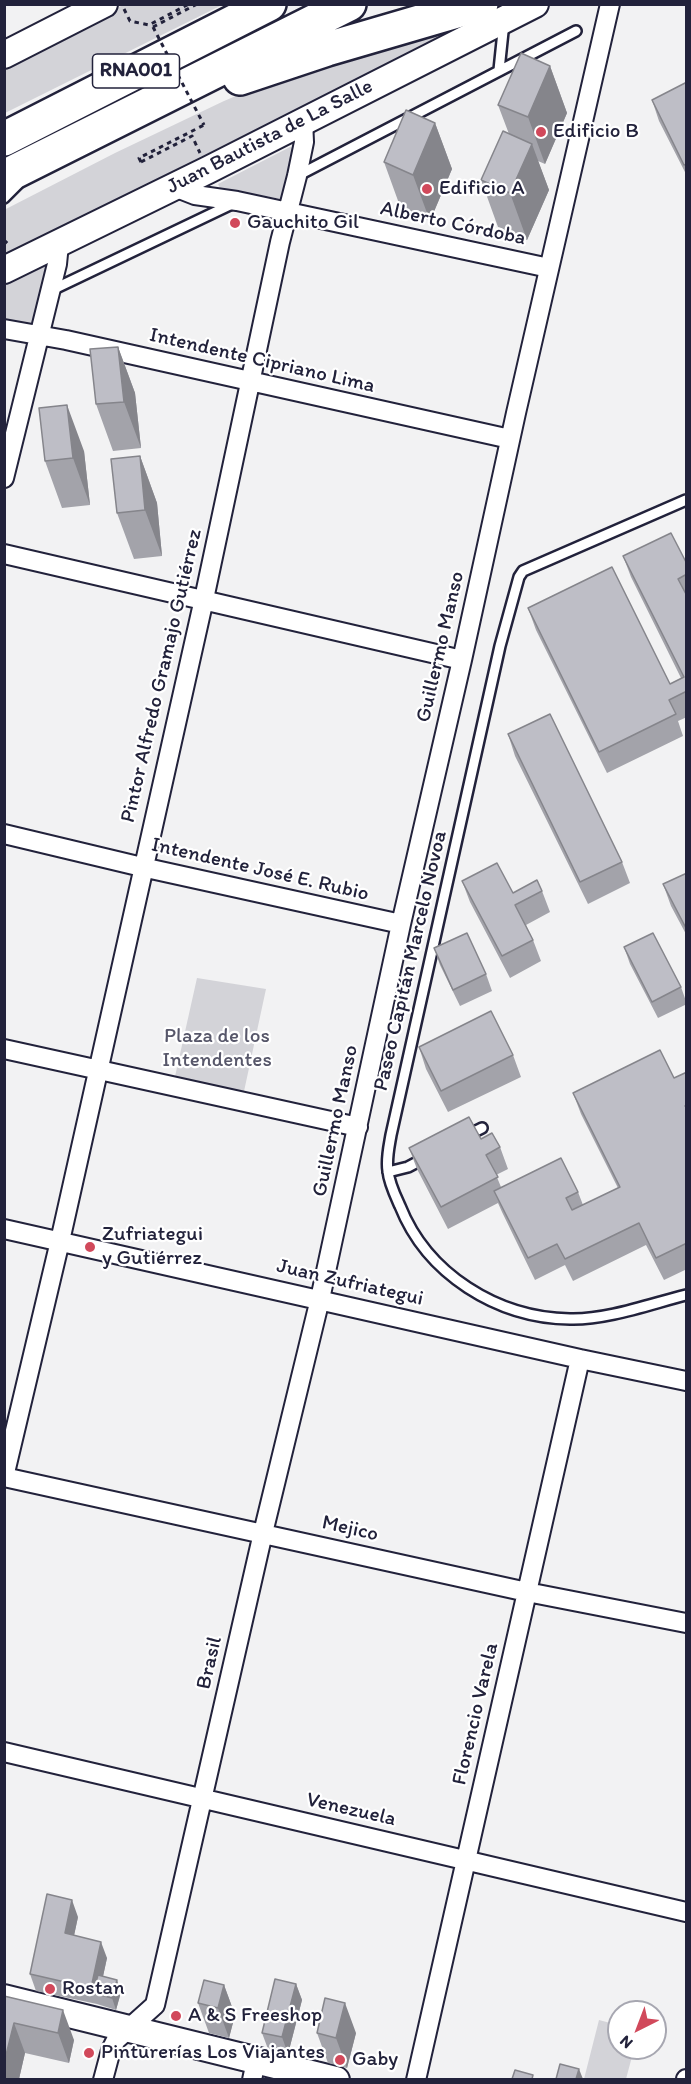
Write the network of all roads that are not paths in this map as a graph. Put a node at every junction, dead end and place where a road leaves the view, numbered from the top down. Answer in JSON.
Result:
{"nodes":[{"id":1,"x":104,"y":4,"type":"edge"},
{"id":2,"x":269,"y":4,"type":"edge"},
{"id":3,"x":349,"y":4,"type":"edge"},
{"id":4,"x":535,"y":4,"type":"edge"},
{"id":5,"x":610,"y":4,"type":"edge"},
{"id":6,"x":492,"y":13,"type":"edge"},
{"id":7,"x":576,"y":31,"type":"dead end"},
{"id":8,"x":4,"y":55,"type":"edge"},
{"id":9,"x":499,"y":70,"type":"junction"},
{"id":10,"x":122,"y":118,"type":"junction"},
{"id":11,"x":303,"y":120,"type":"junction"},
{"id":12,"x":4,"y":139,"type":"edge"},
{"id":13,"x":44,"y":157,"type":"junction"},
{"id":14,"x":297,"y":176,"type":"junction"},
{"id":15,"x":4,"y":177,"type":"edge"},
{"id":16,"x":172,"y":186,"type":"junction"},
{"id":17,"x":4,"y":198,"type":"edge"},
{"id":18,"x":237,"y":201,"type":"junction"},
{"id":19,"x":288,"y":212,"type":"junction"},
{"id":20,"x":59,"y":244,"type":"junction"},
{"id":21,"x":549,"y":268,"type":"junction"},
{"id":22,"x":4,"y":270,"type":"edge"},
{"id":23,"x":50,"y":291,"type":"junction"},
{"id":24,"x":4,"y":329,"type":"edge"},
{"id":25,"x":39,"y":335,"type":"junction"},
{"id":26,"x":250,"y":382,"type":"junction"},
{"id":27,"x":510,"y":439,"type":"junction"},
{"id":28,"x":4,"y":477,"type":"edge"},
{"id":29,"x":687,"y":500,"type":"edge"},
{"id":30,"x":4,"y":554,"type":"edge"},
{"id":31,"x":204,"y":599,"type":"junction"},
{"id":32,"x":462,"y":660,"type":"junction"},
{"id":33,"x":4,"y":834,"type":"edge"},
{"id":34,"x":142,"y":867,"type":"junction"},
{"id":35,"x":401,"y":924,"type":"junction"},
{"id":36,"x":4,"y":1049,"type":"edge"},
{"id":37,"x":98,"y":1069,"type":"junction"},
{"id":38,"x":358,"y":1127,"type":"junction"},
{"id":39,"x":482,"y":1128,"type":"dead end"},
{"id":40,"x":461,"y":1139,"type":"edge"},
{"id":41,"x":429,"y":1156,"type":"edge"},
{"id":42,"x":388,"y":1172,"type":"junction"},
{"id":43,"x":4,"y":1229,"type":"edge"},
{"id":44,"x":60,"y":1240,"type":"junction"},
{"id":45,"x":687,"y":1295,"type":"edge"},
{"id":46,"x":320,"y":1299,"type":"junction"},
{"id":47,"x":580,"y":1359,"type":"junction"},
{"id":48,"x":687,"y":1380,"type":"edge"},
{"id":49,"x":4,"y":1477,"type":"edge"},
{"id":50,"x":263,"y":1533,"type":"junction"},
{"id":51,"x":527,"y":1592,"type":"junction"},
{"id":52,"x":687,"y":1623,"type":"edge"},
{"id":53,"x":4,"y":1752,"type":"edge"},
{"id":54,"x":202,"y":1799,"type":"junction"},
{"id":55,"x":466,"y":1858,"type":"junction"},
{"id":56,"x":687,"y":1912,"type":"edge"},
{"id":57,"x":4,"y":1998,"type":"edge"},
{"id":58,"x":130,"y":2028,"type":"junction"},
{"id":59,"x":254,"y":2070,"type":"edge"},
{"id":60,"x":103,"y":2079,"type":"edge"},
{"id":61,"x":336,"y":2079,"type":"edge"},
{"id":62,"x":416,"y":2079,"type":"edge"}],
"edges":[{"from":1,"to":8,"type":"street"},
{"from":2,"to":12,"type":"highway","number":"RNA001"},
{"from":3,"to":10,"type":"highway","number":"RNA001"},
{"from":4,"to":6,"type":"street","name":"Juan Bautista de La Salle"},
{"from":5,"to":21,"type":"street","name":"Guillermo Manso"},
{"from":6,"to":9,"type":"lane"},
{"from":6,"to":10,"type":"highway"},
{"from":6,"to":11,"type":"street","name":"Juan Bautista de La Salle"},
{"from":7,"to":9,"type":"lane"},
{"from":9,"to":14,"type":"lane"},
{"from":10,"to":13,"type":"highway","number":"RNA001"},
{"from":11,"to":14,"type":"street","name":"Pintor Alfredo Gramajo Gutiérrez"},
{"from":11,"to":16,"type":"street","name":"Juan Bautista de La Salle"},
{"from":13,"to":15,"type":"highway","number":"RNA001"},
{"from":13,"to":17,"type":"lane"},
{"from":14,"to":19,"type":"street","name":"Pintor Alfredo Gramajo Gutiérrez"},
{"from":16,"to":18,"type":"street","name":"Alberto Córdoba"},
{"from":16,"to":20,"type":"street","name":"Juan Bautista de La Salle"},
{"from":18,"to":19,"type":"street","name":"Alberto Córdoba"},
{"from":18,"to":23,"type":"lane"},
{"from":19,"to":21,"type":"street","name":"Alberto Córdoba"},
{"from":19,"to":26,"type":"street","name":"Pintor Alfredo Gramajo Gutiérrez"},
{"from":20,"to":22,"type":"street","name":"Juan Bautista de La Salle"},
{"from":20,"to":23,"type":"street"},
{"from":21,"to":27,"type":"street","name":"Guillermo Manso"},
{"from":23,"to":25,"type":"street"},
{"from":24,"to":25,"type":"street","name":"Intendente Cipriano Lima"},
{"from":25,"to":26,"type":"street","name":"Intendente Cipriano Lima"},
{"from":25,"to":28,"type":"street"},
{"from":26,"to":27,"type":"street","name":"Intendente Cipriano Lima"},
{"from":26,"to":31,"type":"street","name":"Pintor Alfredo Gramajo Gutiérrez"},
{"from":27,"to":32,"type":"street","name":"Guillermo Manso"},
{"from":29,"to":42,"type":"lane","name":"Paseo Capitán Marcelo Novoa"},
{"from":30,"to":31,"type":"street"},
{"from":31,"to":32,"type":"street"},
{"from":31,"to":34,"type":"street","name":"Pintor Alfredo Gramajo Gutiérrez"},
{"from":32,"to":35,"type":"street","name":"Guillermo Manso"},
{"from":33,"to":34,"type":"street","name":"Intendente José E. Rubio"},
{"from":34,"to":35,"type":"street","name":"Intendente José E. Rubio"},
{"from":34,"to":37,"type":"street","name":"Pintor Alfredo Gramajo Gutiérrez"},
{"from":35,"to":38,"type":"street","name":"Guillermo Manso"},
{"from":36,"to":37,"type":"street"},
{"from":37,"to":38,"type":"street"},
{"from":37,"to":44,"type":"street","name":"Pintor Alfredo Gramajo Gutiérrez"},
{"from":38,"to":46,"type":"street","name":"Guillermo Manso"},
{"from":39,"to":40,"type":"lane"},
{"from":41,"to":42,"type":"lane"},
{"from":42,"to":45,"type":"lane","name":"Paseo Capitán Marcelo Novoa"},
{"from":43,"to":44,"type":"street","name":"Juan Zufriategui"},
{"from":44,"to":46,"type":"street","name":"Juan Zufriategui"},
{"from":44,"to":49,"type":"street","name":"Pintor Alfredo Gramajo Gutiérrez"},
{"from":46,"to":47,"type":"street","name":"Juan Zufriategui"},
{"from":46,"to":50,"type":"street","name":"Brasil"},
{"from":47,"to":48,"type":"street","name":"Juan Zufriategui"},
{"from":47,"to":51,"type":"street","name":"Florencio Varela"},
{"from":49,"to":50,"type":"street","name":"Mejico"},
{"from":50,"to":51,"type":"street","name":"Mejico"},
{"from":50,"to":54,"type":"street","name":"Brasil"},
{"from":51,"to":52,"type":"street","name":"Mejico"},
{"from":51,"to":55,"type":"street","name":"Florencio Varela"},
{"from":53,"to":54,"type":"street","name":"Venezuela"},
{"from":54,"to":55,"type":"street","name":"Venezuela"},
{"from":54,"to":58,"type":"street","name":"Brasil"},
{"from":55,"to":56,"type":"street","name":"Venezuela"},
{"from":55,"to":62,"type":"street","name":"Florencio Varela"},
{"from":57,"to":58,"type":"street"},
{"from":58,"to":59,"type":"street"},
{"from":58,"to":60,"type":"street","name":"Brasil"},
{"from":59,"to":61,"type":"street"}]}
